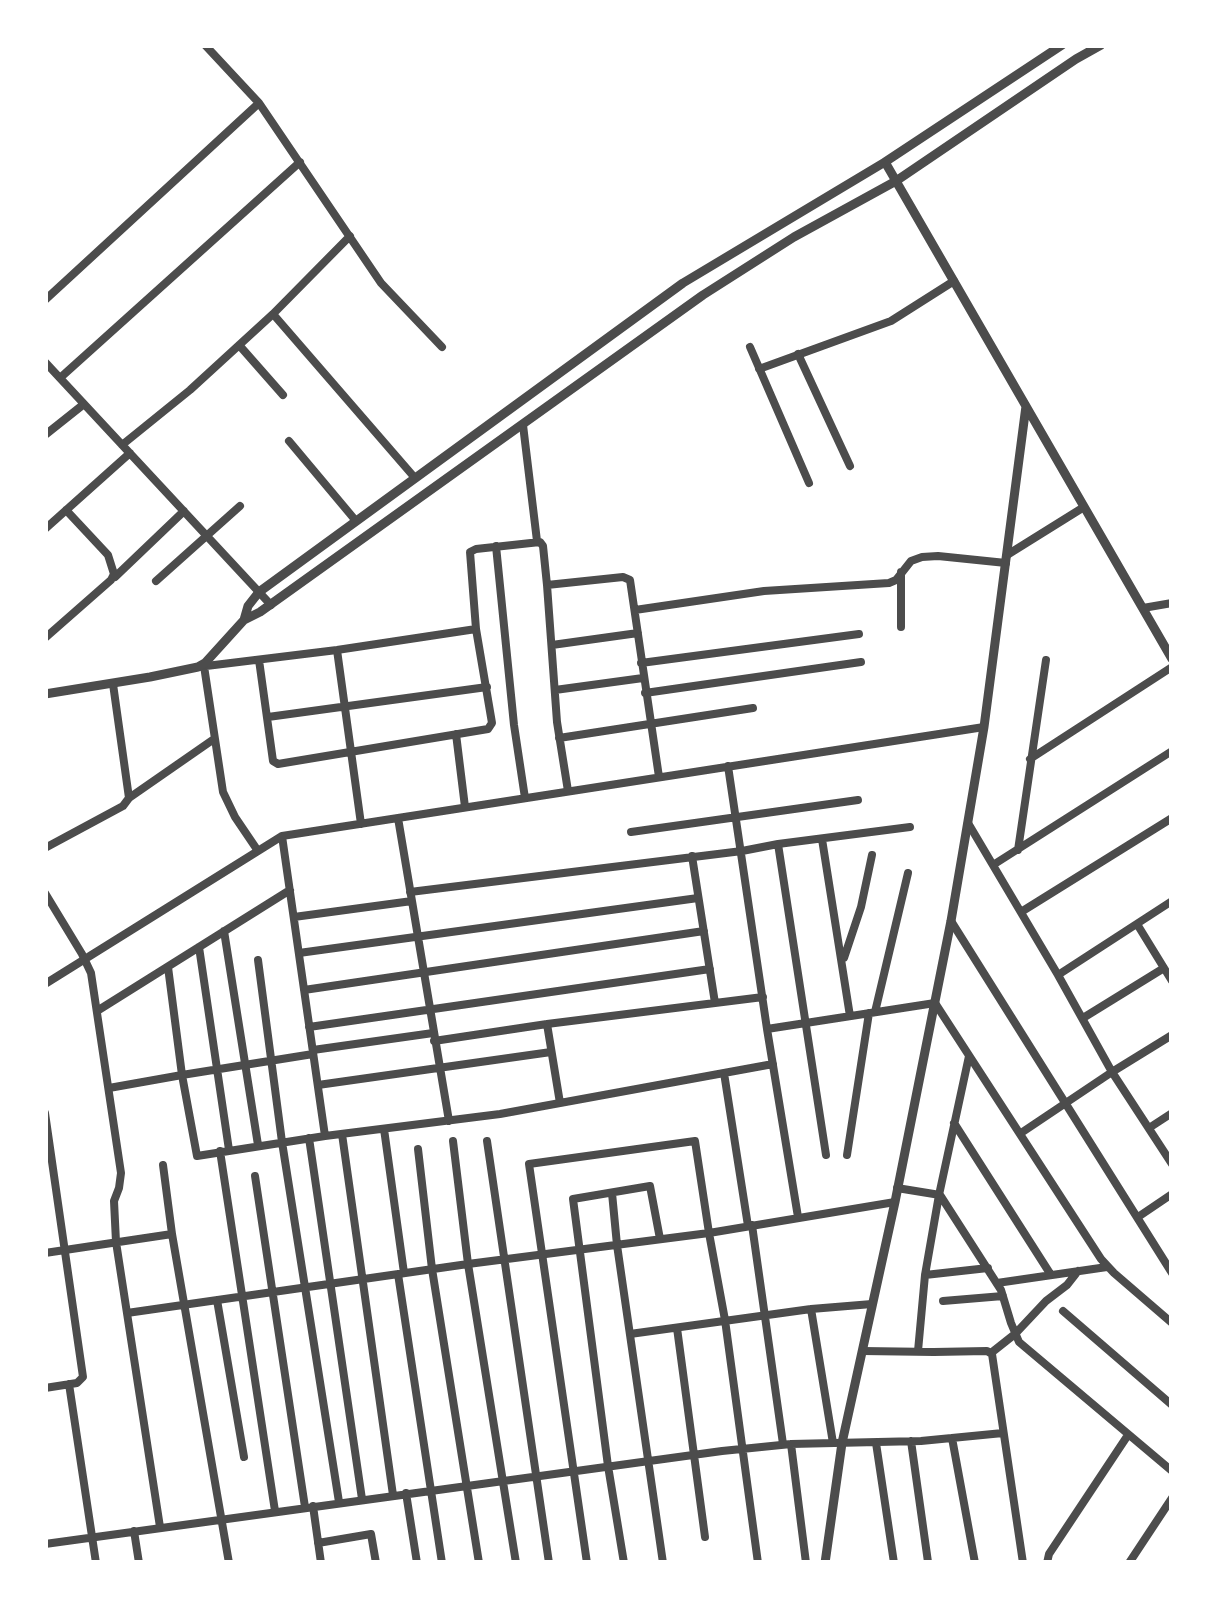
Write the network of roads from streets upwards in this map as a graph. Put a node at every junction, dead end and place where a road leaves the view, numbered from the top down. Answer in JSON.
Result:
{"nodes":[{"id":1,"x":205,"y":45,"type":"edge"},
{"id":2,"x":1062,"y":45,"type":"edge"},
{"id":3,"x":1101,"y":45,"type":"edge"},
{"id":4,"x":259,"y":102,"type":"junction"},
{"id":5,"x":300,"y":162,"type":"junction"},
{"id":6,"x":885,"y":162,"type":"junction"},
{"id":7,"x":896,"y":181,"type":"junction"},
{"id":8,"x":350,"y":236,"type":"junction"},
{"id":9,"x":954,"y":281,"type":"junction"},
{"id":10,"x":45,"y":300,"type":"edge"},
{"id":11,"x":272,"y":314,"type":"junction"},
{"id":12,"x":238,"y":345,"type":"junction"},
{"id":13,"x":750,"y":346,"type":"dead end"},
{"id":14,"x":442,"y":347,"type":"dead end"},
{"id":15,"x":798,"y":354,"type":"junction"},
{"id":16,"x":45,"y":362,"type":"edge"},
{"id":17,"x":760,"y":369,"type":"junction"},
{"id":18,"x":60,"y":378,"type":"junction"},
{"id":19,"x":284,"y":395,"type":"dead end"},
{"id":20,"x":84,"y":404,"type":"junction"},
{"id":21,"x":1026,"y":406,"type":"junction"},
{"id":22,"x":523,"y":425,"type":"junction"},
{"id":23,"x":45,"y":435,"type":"edge"},
{"id":24,"x":290,"y":441,"type":"dead end"},
{"id":25,"x":122,"y":445,"type":"junction"},
{"id":26,"x":130,"y":453,"type":"junction"},
{"id":27,"x":850,"y":466,"type":"dead end"},
{"id":28,"x":415,"y":478,"type":"junction"},
{"id":29,"x":809,"y":484,"type":"dead end"},
{"id":30,"x":240,"y":506,"type":"dead end"},
{"id":31,"x":1084,"y":507,"type":"junction"},
{"id":32,"x":66,"y":510,"type":"junction"},
{"id":33,"x":184,"y":511,"type":"junction"},
{"id":34,"x":356,"y":520,"type":"junction"},
{"id":35,"x":45,"y":529,"type":"edge"},
{"id":36,"x":207,"y":536,"type":"junction"},
{"id":37,"x":537,"y":542,"type":"junction"},
{"id":38,"x":496,"y":546,"type":"junction"},
{"id":39,"x":1007,"y":559,"type":"junction"},
{"id":40,"x":902,"y":572,"type":"junction"},
{"id":41,"x":111,"y":580,"type":"junction"},
{"id":42,"x":156,"y":581,"type":"dead end"},
{"id":43,"x":547,"y":586,"type":"junction"},
{"id":44,"x":259,"y":592,"type":"junction"},
{"id":45,"x":1172,"y":603,"type":"edge"},
{"id":46,"x":271,"y":605,"type":"junction"},
{"id":47,"x":1143,"y":608,"type":"junction"},
{"id":48,"x":635,"y":610,"type":"junction"},
{"id":49,"x":244,"y":620,"type":"junction"},
{"id":50,"x":901,"y":627,"type":"dead end"},
{"id":51,"x":476,"y":629,"type":"junction"},
{"id":52,"x":638,"y":634,"type":"junction"},
{"id":53,"x":859,"y":634,"type":"dead end"},
{"id":54,"x":45,"y":638,"type":"edge"},
{"id":55,"x":552,"y":645,"type":"junction"},
{"id":56,"x":337,"y":650,"type":"junction"},
{"id":57,"x":1172,"y":659,"type":"edge"},
{"id":58,"x":259,"y":660,"type":"junction"},
{"id":59,"x":1046,"y":660,"type":"dead end"},
{"id":60,"x":641,"y":662,"type":"junction"},
{"id":61,"x":861,"y":662,"type":"dead end"},
{"id":62,"x":201,"y":666,"type":"junction"},
{"id":63,"x":1172,"y":667,"type":"edge"},
{"id":64,"x":643,"y":678,"type":"junction"},
{"id":65,"x":112,"y":684,"type":"junction"},
{"id":66,"x":487,"y":687,"type":"junction"},
{"id":67,"x":554,"y":690,"type":"junction"},
{"id":68,"x":645,"y":693,"type":"junction"},
{"id":69,"x":45,"y":694,"type":"edge"},
{"id":70,"x":345,"y":706,"type":"junction"},
{"id":71,"x":752,"y":708,"type":"dead end"},
{"id":72,"x":268,"y":718,"type":"junction"},
{"id":73,"x":650,"y":724,"type":"junction"},
{"id":74,"x":984,"y":727,"type":"junction"},
{"id":75,"x":456,"y":734,"type":"junction"},
{"id":76,"x":559,"y":738,"type":"junction"},
{"id":77,"x":214,"y":739,"type":"junction"},
{"id":78,"x":350,"y":752,"type":"junction"},
{"id":79,"x":1172,"y":752,"type":"edge"},
{"id":80,"x":1030,"y":759,"type":"junction"},
{"id":81,"x":728,"y":766,"type":"junction"},
{"id":82,"x":659,"y":777,"type":"junction"},
{"id":83,"x":568,"y":792,"type":"junction"},
{"id":84,"x":129,"y":798,"type":"junction"},
{"id":85,"x":525,"y":798,"type":"junction"},
{"id":86,"x":858,"y":800,"type":"dead end"},
{"id":87,"x":466,"y":807,"type":"junction"},
{"id":88,"x":398,"y":818,"type":"junction"},
{"id":89,"x":738,"y":818,"type":"junction"},
{"id":90,"x":1172,"y":818,"type":"edge"},
{"id":91,"x":968,"y":823,"type":"junction"},
{"id":92,"x":361,"y":824,"type":"junction"},
{"id":93,"x":910,"y":827,"type":"dead end"},
{"id":94,"x":631,"y":832,"type":"dead end"},
{"id":95,"x":282,"y":836,"type":"junction"},
{"id":96,"x":822,"y":839,"type":"junction"},
{"id":97,"x":778,"y":844,"type":"junction"},
{"id":98,"x":45,"y":848,"type":"edge"},
{"id":99,"x":1018,"y":850,"type":"junction"},
{"id":100,"x":258,"y":851,"type":"junction"},
{"id":101,"x":742,"y":851,"type":"junction"},
{"id":102,"x":872,"y":855,"type":"dead end"},
{"id":103,"x":692,"y":856,"type":"junction"},
{"id":104,"x":993,"y":865,"type":"junction"},
{"id":105,"x":908,"y":874,"type":"dead end"},
{"id":106,"x":290,"y":890,"type":"junction"},
{"id":107,"x":45,"y":892,"type":"edge"},
{"id":108,"x":411,"y":896,"type":"junction"},
{"id":109,"x":698,"y":898,"type":"junction"},
{"id":110,"x":1171,"y":904,"type":"edge"},
{"id":111,"x":1021,"y":912,"type":"junction"},
{"id":112,"x":294,"y":917,"type":"junction"},
{"id":113,"x":951,"y":921,"type":"junction"},
{"id":114,"x":1137,"y":924,"type":"junction"},
{"id":115,"x":224,"y":931,"type":"junction"},
{"id":116,"x":704,"y":931,"type":"junction"},
{"id":117,"x":418,"y":937,"type":"junction"},
{"id":118,"x":199,"y":947,"type":"junction"},
{"id":119,"x":299,"y":953,"type":"junction"},
{"id":120,"x":84,"y":959,"type":"junction"},
{"id":121,"x":258,"y":960,"type":"dead end"},
{"id":122,"x":842,"y":962,"type":"junction"},
{"id":123,"x":168,"y":967,"type":"junction"},
{"id":124,"x":1164,"y":968,"type":"junction"},
{"id":125,"x":710,"y":969,"type":"junction"},
{"id":126,"x":423,"y":972,"type":"junction"},
{"id":127,"x":1058,"y":975,"type":"junction"},
{"id":128,"x":1172,"y":980,"type":"edge"},
{"id":129,"x":45,"y":984,"type":"edge"},
{"id":130,"x":304,"y":990,"type":"junction"},
{"id":131,"x":762,"y":997,"type":"junction"},
{"id":132,"x":934,"y":1002,"type":"junction"},
{"id":133,"x":715,"y":1003,"type":"junction"},
{"id":134,"x":429,"y":1008,"type":"junction"},
{"id":135,"x":97,"y":1011,"type":"junction"},
{"id":136,"x":872,"y":1012,"type":"junction"},
{"id":137,"x":850,"y":1016,"type":"junction"},
{"id":138,"x":1083,"y":1018,"type":"junction"},
{"id":139,"x":805,"y":1023,"type":"junction"},
{"id":140,"x":547,"y":1024,"type":"junction"},
{"id":141,"x":310,"y":1027,"type":"junction"},
{"id":142,"x":767,"y":1028,"type":"junction"},
{"id":143,"x":1172,"y":1035,"type":"edge"},
{"id":144,"x":434,"y":1037,"type":"junction"},
{"id":145,"x":313,"y":1052,"type":"junction"},
{"id":146,"x":551,"y":1052,"type":"junction"},
{"id":147,"x":970,"y":1055,"type":"junction"},
{"id":148,"x":271,"y":1061,"type":"junction"},
{"id":149,"x":773,"y":1064,"type":"junction"},
{"id":150,"x":246,"y":1065,"type":"junction"},
{"id":151,"x":438,"y":1068,"type":"junction"},
{"id":152,"x":218,"y":1069,"type":"junction"},
{"id":153,"x":1112,"y":1072,"type":"junction"},
{"id":154,"x":724,"y":1074,"type":"junction"},
{"id":155,"x":182,"y":1075,"type":"junction"},
{"id":156,"x":318,"y":1085,"type":"junction"},
{"id":157,"x":109,"y":1088,"type":"junction"},
{"id":158,"x":560,"y":1103,"type":"junction"},
{"id":159,"x":1064,"y":1103,"type":"junction"},
{"id":160,"x":45,"y":1113,"type":"edge"},
{"id":161,"x":1172,"y":1114,"type":"edge"},
{"id":162,"x":449,"y":1121,"type":"junction"},
{"id":163,"x":954,"y":1123,"type":"junction"},
{"id":164,"x":1149,"y":1128,"type":"junction"},
{"id":165,"x":384,"y":1129,"type":"junction"},
{"id":166,"x":1021,"y":1133,"type":"junction"},
{"id":167,"x":342,"y":1134,"type":"junction"},
{"id":168,"x":325,"y":1136,"type":"junction"},
{"id":169,"x":310,"y":1138,"type":"junction"},
{"id":170,"x":453,"y":1141,"type":"dead end"},
{"id":171,"x":486,"y":1141,"type":"dead end"},
{"id":172,"x":282,"y":1142,"type":"junction"},
{"id":173,"x":48,"y":1146,"type":"edge"},
{"id":174,"x":258,"y":1146,"type":"junction"},
{"id":175,"x":418,"y":1149,"type":"dead end"},
{"id":176,"x":225,"y":1151,"type":"junction"},
{"id":177,"x":826,"y":1155,"type":"dead end"},
{"id":178,"x":847,"y":1155,"type":"dead end"},
{"id":179,"x":162,"y":1164,"type":"dead end"},
{"id":180,"x":1172,"y":1164,"type":"edge"},
{"id":181,"x":256,"y":1176,"type":"dead end"},
{"id":182,"x":898,"y":1188,"type":"junction"},
{"id":183,"x":612,"y":1192,"type":"junction"},
{"id":184,"x":938,"y":1194,"type":"junction"},
{"id":185,"x":1172,"y":1194,"type":"edge"},
{"id":186,"x":895,"y":1202,"type":"junction"},
{"id":187,"x":798,"y":1217,"type":"junction"},
{"id":188,"x":1138,"y":1218,"type":"junction"},
{"id":189,"x":750,"y":1226,"type":"junction"},
{"id":190,"x":708,"y":1233,"type":"junction"},
{"id":191,"x":172,"y":1234,"type":"junction"},
{"id":192,"x":660,"y":1239,"type":"junction"},
{"id":193,"x":116,"y":1242,"type":"junction"},
{"id":194,"x":618,"y":1245,"type":"junction"},
{"id":195,"x":66,"y":1250,"type":"junction"},
{"id":196,"x":580,"y":1250,"type":"junction"},
{"id":197,"x":45,"y":1253,"type":"edge"},
{"id":198,"x":541,"y":1254,"type":"junction"},
{"id":199,"x":503,"y":1260,"type":"junction"},
{"id":200,"x":468,"y":1264,"type":"junction"},
{"id":201,"x":1107,"y":1267,"type":"junction"},
{"id":202,"x":988,"y":1268,"type":"junction"},
{"id":203,"x":432,"y":1269,"type":"junction"},
{"id":204,"x":1078,"y":1271,"type":"junction"},
{"id":205,"x":1172,"y":1273,"type":"edge"},
{"id":206,"x":401,"y":1274,"type":"junction"},
{"id":207,"x":925,"y":1274,"type":"junction"},
{"id":208,"x":1051,"y":1275,"type":"junction"},
{"id":209,"x":363,"y":1279,"type":"junction"},
{"id":210,"x":998,"y":1283,"type":"junction"},
{"id":211,"x":330,"y":1284,"type":"junction"},
{"id":212,"x":304,"y":1288,"type":"junction"},
{"id":213,"x":272,"y":1292,"type":"junction"},
{"id":214,"x":244,"y":1296,"type":"junction"},
{"id":215,"x":1003,"y":1296,"type":"junction"},
{"id":216,"x":217,"y":1300,"type":"junction"},
{"id":217,"x":944,"y":1301,"type":"dead end"},
{"id":218,"x":872,"y":1304,"type":"junction"},
{"id":219,"x":185,"y":1305,"type":"junction"},
{"id":220,"x":810,"y":1309,"type":"junction"},
{"id":221,"x":1063,"y":1311,"type":"dead end"},
{"id":222,"x":127,"y":1313,"type":"junction"},
{"id":223,"x":765,"y":1315,"type":"junction"},
{"id":224,"x":725,"y":1320,"type":"junction"},
{"id":225,"x":1172,"y":1323,"type":"edge"},
{"id":226,"x":677,"y":1328,"type":"junction"},
{"id":227,"x":630,"y":1334,"type":"junction"},
{"id":228,"x":1015,"y":1334,"type":"junction"},
{"id":229,"x":862,"y":1350,"type":"junction"},
{"id":230,"x":918,"y":1352,"type":"junction"},
{"id":231,"x":991,"y":1353,"type":"junction"},
{"id":232,"x":69,"y":1384,"type":"junction"},
{"id":233,"x":45,"y":1388,"type":"edge"},
{"id":234,"x":1172,"y":1405,"type":"edge"},
{"id":235,"x":1004,"y":1433,"type":"junction"},
{"id":236,"x":1128,"y":1436,"type":"junction"},
{"id":237,"x":952,"y":1438,"type":"junction"},
{"id":238,"x":910,"y":1441,"type":"junction"},
{"id":239,"x":876,"y":1442,"type":"junction"},
{"id":240,"x":787,"y":1444,"type":"junction"},
{"id":241,"x":838,"y":1444,"type":"junction"},
{"id":242,"x":743,"y":1448,"type":"junction"},
{"id":243,"x":694,"y":1454,"type":"junction"},
{"id":244,"x":244,"y":1457,"type":"dead end"},
{"id":245,"x":648,"y":1461,"type":"junction"},
{"id":246,"x":608,"y":1466,"type":"junction"},
{"id":247,"x":573,"y":1471,"type":"junction"},
{"id":248,"x":1172,"y":1471,"type":"edge"},
{"id":249,"x":536,"y":1476,"type":"junction"},
{"id":250,"x":503,"y":1480,"type":"junction"},
{"id":251,"x":466,"y":1485,"type":"junction"},
{"id":252,"x":432,"y":1490,"type":"junction"},
{"id":253,"x":406,"y":1493,"type":"junction"},
{"id":254,"x":393,"y":1495,"type":"junction"},
{"id":255,"x":1172,"y":1498,"type":"edge"},
{"id":256,"x":362,"y":1499,"type":"junction"},
{"id":257,"x":339,"y":1502,"type":"junction"},
{"id":258,"x":309,"y":1507,"type":"junction"},
{"id":259,"x":276,"y":1511,"type":"junction"},
{"id":260,"x":222,"y":1519,"type":"junction"},
{"id":261,"x":160,"y":1528,"type":"junction"},
{"id":262,"x":134,"y":1531,"type":"junction"},
{"id":263,"x":93,"y":1537,"type":"junction"},
{"id":264,"x":705,"y":1537,"type":"dead end"},
{"id":265,"x":318,"y":1543,"type":"junction"},
{"id":266,"x":45,"y":1544,"type":"edge"},
{"id":267,"x":928,"y":1562,"type":"edge"},
{"id":268,"x":96,"y":1563,"type":"edge"},
{"id":269,"x":138,"y":1563,"type":"edge"},
{"id":270,"x":229,"y":1563,"type":"edge"},
{"id":271,"x":321,"y":1563,"type":"edge"},
{"id":272,"x":376,"y":1563,"type":"edge"},
{"id":273,"x":417,"y":1563,"type":"edge"},
{"id":274,"x":442,"y":1563,"type":"edge"},
{"id":275,"x":478,"y":1563,"type":"edge"},
{"id":276,"x":516,"y":1563,"type":"edge"},
{"id":277,"x":549,"y":1563,"type":"edge"},
{"id":278,"x":587,"y":1563,"type":"edge"},
{"id":279,"x":624,"y":1563,"type":"edge"},
{"id":280,"x":663,"y":1563,"type":"edge"},
{"id":281,"x":758,"y":1563,"type":"edge"},
{"id":282,"x":806,"y":1563,"type":"edge"},
{"id":283,"x":825,"y":1563,"type":"edge"},
{"id":284,"x":894,"y":1563,"type":"edge"},
{"id":285,"x":974,"y":1563,"type":"edge"},
{"id":286,"x":1022,"y":1563,"type":"edge"},
{"id":287,"x":1047,"y":1563,"type":"edge"},
{"id":288,"x":1129,"y":1563,"type":"edge"}],
"edges":[{"from":1,"to":4,"type":"street"},
{"from":2,"to":6,"type":"street"},
{"from":3,"to":7,"type":"street"},
{"from":4,"to":5,"type":"street"},
{"from":4,"to":10,"type":"street"},
{"from":5,"to":8,"type":"street"},
{"from":5,"to":18,"type":"street"},
{"from":6,"to":7,"type":"street"},
{"from":6,"to":28,"type":"street"},
{"from":7,"to":9,"type":"street"},
{"from":7,"to":22,"type":"street"},
{"from":8,"to":11,"type":"street"},
{"from":8,"to":14,"type":"street"},
{"from":9,"to":15,"type":"street"},
{"from":9,"to":21,"type":"street"},
{"from":11,"to":12,"type":"street"},
{"from":11,"to":28,"type":"street"},
{"from":12,"to":19,"type":"street"},
{"from":12,"to":25,"type":"street"},
{"from":13,"to":17,"type":"street"},
{"from":15,"to":17,"type":"street"},
{"from":15,"to":27,"type":"street"},
{"from":16,"to":18,"type":"street"},
{"from":17,"to":29,"type":"street"},
{"from":18,"to":20,"type":"street"},
{"from":20,"to":23,"type":"street"},
{"from":20,"to":25,"type":"street"},
{"from":21,"to":31,"type":"street"},
{"from":21,"to":39,"type":"street"},
{"from":22,"to":37,"type":"street"},
{"from":22,"to":46,"type":"street"},
{"from":24,"to":34,"type":"street"},
{"from":25,"to":26,"type":"street"},
{"from":26,"to":32,"type":"street"},
{"from":26,"to":33,"type":"street"},
{"from":28,"to":34,"type":"street"},
{"from":30,"to":36,"type":"street"},
{"from":31,"to":39,"type":"street"},
{"from":31,"to":47,"type":"street"},
{"from":32,"to":35,"type":"street"},
{"from":32,"to":41,"type":"street"},
{"from":33,"to":36,"type":"street"},
{"from":33,"to":41,"type":"street"},
{"from":34,"to":44,"type":"street"},
{"from":36,"to":42,"type":"street"},
{"from":36,"to":44,"type":"street"},
{"from":37,"to":38,"type":"street"},
{"from":37,"to":43,"type":"street"},
{"from":38,"to":51,"type":"street"},
{"from":38,"to":85,"type":"street"},
{"from":39,"to":40,"type":"street"},
{"from":39,"to":74,"type":"street"},
{"from":40,"to":48,"type":"street"},
{"from":40,"to":50,"type":"street"},
{"from":41,"to":54,"type":"street"},
{"from":43,"to":48,"type":"street"},
{"from":43,"to":55,"type":"street"},
{"from":44,"to":46,"type":"street"},
{"from":44,"to":49,"type":"street"},
{"from":45,"to":47,"type":"street"},
{"from":46,"to":49,"type":"street"},
{"from":47,"to":57,"type":"street"},
{"from":48,"to":52,"type":"street"},
{"from":49,"to":62,"type":"street"},
{"from":51,"to":56,"type":"street"},
{"from":51,"to":66,"type":"street"},
{"from":52,"to":55,"type":"street"},
{"from":52,"to":60,"type":"street"},
{"from":53,"to":60,"type":"street"},
{"from":55,"to":67,"type":"street"},
{"from":56,"to":58,"type":"street"},
{"from":56,"to":70,"type":"street"},
{"from":58,"to":62,"type":"street"},
{"from":58,"to":72,"type":"street"},
{"from":59,"to":80,"type":"street"},
{"from":60,"to":64,"type":"street"},
{"from":61,"to":68,"type":"street"},
{"from":62,"to":65,"type":"street"},
{"from":62,"to":77,"type":"street"},
{"from":63,"to":80,"type":"street"},
{"from":64,"to":67,"type":"street"},
{"from":64,"to":68,"type":"street"},
{"from":65,"to":69,"type":"street"},
{"from":65,"to":84,"type":"street"},
{"from":66,"to":70,"type":"street"},
{"from":66,"to":75,"type":"street"},
{"from":67,"to":76,"type":"street"},
{"from":68,"to":73,"type":"street"},
{"from":70,"to":72,"type":"street"},
{"from":70,"to":78,"type":"street"},
{"from":71,"to":73,"type":"street"},
{"from":72,"to":78,"type":"street"},
{"from":73,"to":76,"type":"street"},
{"from":73,"to":82,"type":"street"},
{"from":74,"to":81,"type":"street"},
{"from":74,"to":91,"type":"street"},
{"from":75,"to":78,"type":"street"},
{"from":75,"to":87,"type":"street"},
{"from":76,"to":83,"type":"street"},
{"from":77,"to":84,"type":"street"},
{"from":77,"to":100,"type":"street"},
{"from":78,"to":92,"type":"street"},
{"from":79,"to":99,"type":"street"},
{"from":80,"to":99,"type":"street"},
{"from":81,"to":82,"type":"street"},
{"from":81,"to":89,"type":"street"},
{"from":82,"to":83,"type":"street"},
{"from":83,"to":85,"type":"street"},
{"from":84,"to":98,"type":"street"},
{"from":85,"to":87,"type":"street"},
{"from":86,"to":89,"type":"street"},
{"from":87,"to":88,"type":"street"},
{"from":88,"to":92,"type":"street"},
{"from":88,"to":108,"type":"street"},
{"from":89,"to":94,"type":"street"},
{"from":89,"to":101,"type":"street"},
{"from":90,"to":111,"type":"street"},
{"from":91,"to":104,"type":"street"},
{"from":91,"to":113,"type":"street"},
{"from":92,"to":95,"type":"street"},
{"from":93,"to":96,"type":"street"},
{"from":95,"to":100,"type":"street"},
{"from":95,"to":106,"type":"street"},
{"from":96,"to":97,"type":"street"},
{"from":96,"to":122,"type":"street"},
{"from":97,"to":101,"type":"street"},
{"from":97,"to":139,"type":"street"},
{"from":99,"to":104,"type":"street"},
{"from":100,"to":120,"type":"street"},
{"from":101,"to":103,"type":"street"},
{"from":101,"to":131,"type":"street"},
{"from":102,"to":122,"type":"street"},
{"from":103,"to":108,"type":"street"},
{"from":103,"to":109,"type":"street"},
{"from":104,"to":111,"type":"street"},
{"from":105,"to":136,"type":"street"},
{"from":106,"to":112,"type":"street"},
{"from":106,"to":115,"type":"street"},
{"from":107,"to":120,"type":"street"},
{"from":108,"to":112,"type":"street"},
{"from":108,"to":117,"type":"street"},
{"from":109,"to":116,"type":"street"},
{"from":109,"to":117,"type":"street"},
{"from":110,"to":114,"type":"street"},
{"from":111,"to":127,"type":"street"},
{"from":112,"to":119,"type":"street"},
{"from":113,"to":132,"type":"street"},
{"from":113,"to":159,"type":"street"},
{"from":114,"to":124,"type":"street"},
{"from":114,"to":127,"type":"street"},
{"from":115,"to":118,"type":"street"},
{"from":115,"to":150,"type":"street"},
{"from":116,"to":125,"type":"street"},
{"from":116,"to":126,"type":"street"},
{"from":117,"to":119,"type":"street"},
{"from":117,"to":126,"type":"street"},
{"from":118,"to":123,"type":"street"},
{"from":118,"to":152,"type":"street"},
{"from":119,"to":130,"type":"street"},
{"from":120,"to":129,"type":"street"},
{"from":120,"to":135,"type":"street"},
{"from":121,"to":148,"type":"street"},
{"from":122,"to":137,"type":"street"},
{"from":123,"to":135,"type":"street"},
{"from":123,"to":155,"type":"street"},
{"from":124,"to":128,"type":"street"},
{"from":124,"to":138,"type":"street"},
{"from":125,"to":133,"type":"street"},
{"from":125,"to":134,"type":"street"},
{"from":126,"to":130,"type":"street"},
{"from":126,"to":134,"type":"street"},
{"from":127,"to":138,"type":"street"},
{"from":130,"to":141,"type":"street"},
{"from":131,"to":133,"type":"street"},
{"from":131,"to":142,"type":"street"},
{"from":132,"to":136,"type":"street"},
{"from":132,"to":147,"type":"street"},
{"from":132,"to":182,"type":"street"},
{"from":133,"to":140,"type":"street"},
{"from":134,"to":141,"type":"street"},
{"from":134,"to":144,"type":"street"},
{"from":135,"to":157,"type":"street"},
{"from":136,"to":137,"type":"street"},
{"from":136,"to":178,"type":"street"},
{"from":137,"to":139,"type":"street"},
{"from":138,"to":153,"type":"street"},
{"from":139,"to":142,"type":"street"},
{"from":139,"to":177,"type":"street"},
{"from":140,"to":144,"type":"street"},
{"from":140,"to":146,"type":"street"},
{"from":141,"to":145,"type":"street"},
{"from":142,"to":149,"type":"street"},
{"from":143,"to":153,"type":"street"},
{"from":144,"to":145,"type":"street"},
{"from":144,"to":151,"type":"street"},
{"from":145,"to":148,"type":"street"},
{"from":145,"to":156,"type":"street"},
{"from":146,"to":151,"type":"street"},
{"from":146,"to":158,"type":"street"},
{"from":147,"to":163,"type":"street"},
{"from":147,"to":166,"type":"street"},
{"from":148,"to":150,"type":"street"},
{"from":148,"to":172,"type":"street"},
{"from":149,"to":154,"type":"street"},
{"from":149,"to":187,"type":"street"},
{"from":150,"to":152,"type":"street"},
{"from":150,"to":174,"type":"street"},
{"from":151,"to":156,"type":"street"},
{"from":151,"to":162,"type":"street"},
{"from":152,"to":155,"type":"street"},
{"from":152,"to":176,"type":"street"},
{"from":153,"to":159,"type":"street"},
{"from":153,"to":164,"type":"street"},
{"from":154,"to":158,"type":"street"},
{"from":154,"to":189,"type":"street"},
{"from":155,"to":157,"type":"street"},
{"from":155,"to":176,"type":"street"},
{"from":156,"to":168,"type":"street"},
{"from":157,"to":193,"type":"street"},
{"from":158,"to":162,"type":"street"},
{"from":159,"to":166,"type":"street"},
{"from":159,"to":188,"type":"street"},
{"from":160,"to":173,"type":"street"},
{"from":161,"to":164,"type":"street"},
{"from":162,"to":165,"type":"street"},
{"from":163,"to":184,"type":"street"},
{"from":163,"to":208,"type":"street"},
{"from":164,"to":180,"type":"street"},
{"from":165,"to":167,"type":"street"},
{"from":165,"to":206,"type":"street"},
{"from":166,"to":201,"type":"street"},
{"from":167,"to":168,"type":"street"},
{"from":167,"to":209,"type":"street"},
{"from":168,"to":169,"type":"street"},
{"from":169,"to":172,"type":"street"},
{"from":169,"to":211,"type":"street"},
{"from":170,"to":200,"type":"street"},
{"from":171,"to":199,"type":"street"},
{"from":172,"to":174,"type":"street"},
{"from":172,"to":212,"type":"street"},
{"from":173,"to":195,"type":"street"},
{"from":174,"to":176,"type":"street"},
{"from":175,"to":203,"type":"street"},
{"from":176,"to":214,"type":"street"},
{"from":179,"to":191,"type":"street"},
{"from":181,"to":213,"type":"street"},
{"from":182,"to":184,"type":"street"},
{"from":182,"to":186,"type":"street"},
{"from":183,"to":192,"type":"street"},
{"from":183,"to":194,"type":"street"},
{"from":183,"to":196,"type":"street"},
{"from":184,"to":202,"type":"street"},
{"from":184,"to":207,"type":"street"},
{"from":185,"to":188,"type":"street"},
{"from":186,"to":187,"type":"street"},
{"from":186,"to":218,"type":"street"},
{"from":187,"to":189,"type":"street"},
{"from":188,"to":205,"type":"street"},
{"from":189,"to":190,"type":"street"},
{"from":189,"to":223,"type":"street"},
{"from":190,"to":192,"type":"street"},
{"from":190,"to":198,"type":"street"},
{"from":190,"to":224,"type":"street"},
{"from":191,"to":193,"type":"street"},
{"from":191,"to":219,"type":"street"},
{"from":192,"to":194,"type":"street"},
{"from":193,"to":195,"type":"street"},
{"from":193,"to":222,"type":"street"},
{"from":194,"to":196,"type":"street"},
{"from":194,"to":227,"type":"street"},
{"from":195,"to":197,"type":"street"},
{"from":195,"to":232,"type":"street"},
{"from":196,"to":198,"type":"street"},
{"from":196,"to":246,"type":"street"},
{"from":198,"to":199,"type":"street"},
{"from":198,"to":247,"type":"street"},
{"from":199,"to":200,"type":"street"},
{"from":199,"to":249,"type":"street"},
{"from":200,"to":203,"type":"street"},
{"from":200,"to":250,"type":"street"},
{"from":201,"to":204,"type":"street"},
{"from":201,"to":225,"type":"street"},
{"from":202,"to":207,"type":"street"},
{"from":202,"to":210,"type":"street"},
{"from":203,"to":206,"type":"street"},
{"from":203,"to":251,"type":"street"},
{"from":204,"to":208,"type":"street"},
{"from":204,"to":228,"type":"street"},
{"from":206,"to":209,"type":"street"},
{"from":206,"to":252,"type":"street"},
{"from":207,"to":230,"type":"street"},
{"from":208,"to":210,"type":"street"},
{"from":209,"to":211,"type":"street"},
{"from":209,"to":254,"type":"street"},
{"from":210,"to":215,"type":"street"},
{"from":211,"to":212,"type":"street"},
{"from":211,"to":256,"type":"street"},
{"from":212,"to":213,"type":"street"},
{"from":212,"to":257,"type":"street"},
{"from":213,"to":214,"type":"street"},
{"from":213,"to":258,"type":"street"},
{"from":214,"to":216,"type":"street"},
{"from":214,"to":259,"type":"street"},
{"from":215,"to":217,"type":"street"},
{"from":215,"to":228,"type":"street"},
{"from":216,"to":219,"type":"street"},
{"from":216,"to":244,"type":"street"},
{"from":218,"to":220,"type":"street"},
{"from":218,"to":229,"type":"street"},
{"from":219,"to":222,"type":"street"},
{"from":219,"to":260,"type":"street"},
{"from":220,"to":223,"type":"street"},
{"from":220,"to":241,"type":"street"},
{"from":221,"to":234,"type":"street"},
{"from":222,"to":261,"type":"street"},
{"from":223,"to":224,"type":"street"},
{"from":223,"to":240,"type":"street"},
{"from":224,"to":226,"type":"street"},
{"from":224,"to":242,"type":"street"},
{"from":226,"to":227,"type":"street"},
{"from":226,"to":243,"type":"street"},
{"from":227,"to":245,"type":"street"},
{"from":228,"to":231,"type":"street"},
{"from":228,"to":236,"type":"street"},
{"from":229,"to":230,"type":"street"},
{"from":229,"to":241,"type":"street"},
{"from":230,"to":231,"type":"street"},
{"from":231,"to":235,"type":"street"},
{"from":232,"to":233,"type":"street"},
{"from":232,"to":263,"type":"street"},
{"from":235,"to":237,"type":"street"},
{"from":235,"to":286,"type":"street"},
{"from":236,"to":248,"type":"street"},
{"from":236,"to":287,"type":"street"},
{"from":237,"to":238,"type":"street"},
{"from":237,"to":285,"type":"street"},
{"from":238,"to":239,"type":"street"},
{"from":238,"to":267,"type":"street"},
{"from":239,"to":241,"type":"street"},
{"from":239,"to":284,"type":"street"},
{"from":240,"to":241,"type":"street"},
{"from":240,"to":242,"type":"street"},
{"from":240,"to":282,"type":"street"},
{"from":241,"to":283,"type":"street"},
{"from":242,"to":243,"type":"street"},
{"from":242,"to":281,"type":"street"},
{"from":243,"to":245,"type":"street"},
{"from":243,"to":264,"type":"street"},
{"from":245,"to":246,"type":"street"},
{"from":245,"to":280,"type":"street"},
{"from":246,"to":247,"type":"street"},
{"from":246,"to":279,"type":"street"},
{"from":247,"to":249,"type":"street"},
{"from":247,"to":278,"type":"street"},
{"from":249,"to":250,"type":"street"},
{"from":249,"to":277,"type":"street"},
{"from":250,"to":251,"type":"street"},
{"from":250,"to":276,"type":"street"},
{"from":251,"to":252,"type":"street"},
{"from":251,"to":275,"type":"street"},
{"from":252,"to":253,"type":"street"},
{"from":252,"to":274,"type":"street"},
{"from":253,"to":254,"type":"street"},
{"from":253,"to":273,"type":"street"},
{"from":254,"to":256,"type":"street"},
{"from":255,"to":288,"type":"street"},
{"from":256,"to":257,"type":"street"},
{"from":257,"to":258,"type":"street"},
{"from":258,"to":259,"type":"street"},
{"from":258,"to":265,"type":"street"},
{"from":259,"to":260,"type":"street"},
{"from":260,"to":261,"type":"street"},
{"from":260,"to":270,"type":"street"},
{"from":261,"to":262,"type":"street"},
{"from":262,"to":263,"type":"street"},
{"from":262,"to":269,"type":"street"},
{"from":263,"to":266,"type":"street"},
{"from":263,"to":268,"type":"street"},
{"from":265,"to":271,"type":"street"},
{"from":265,"to":272,"type":"street"}]}
